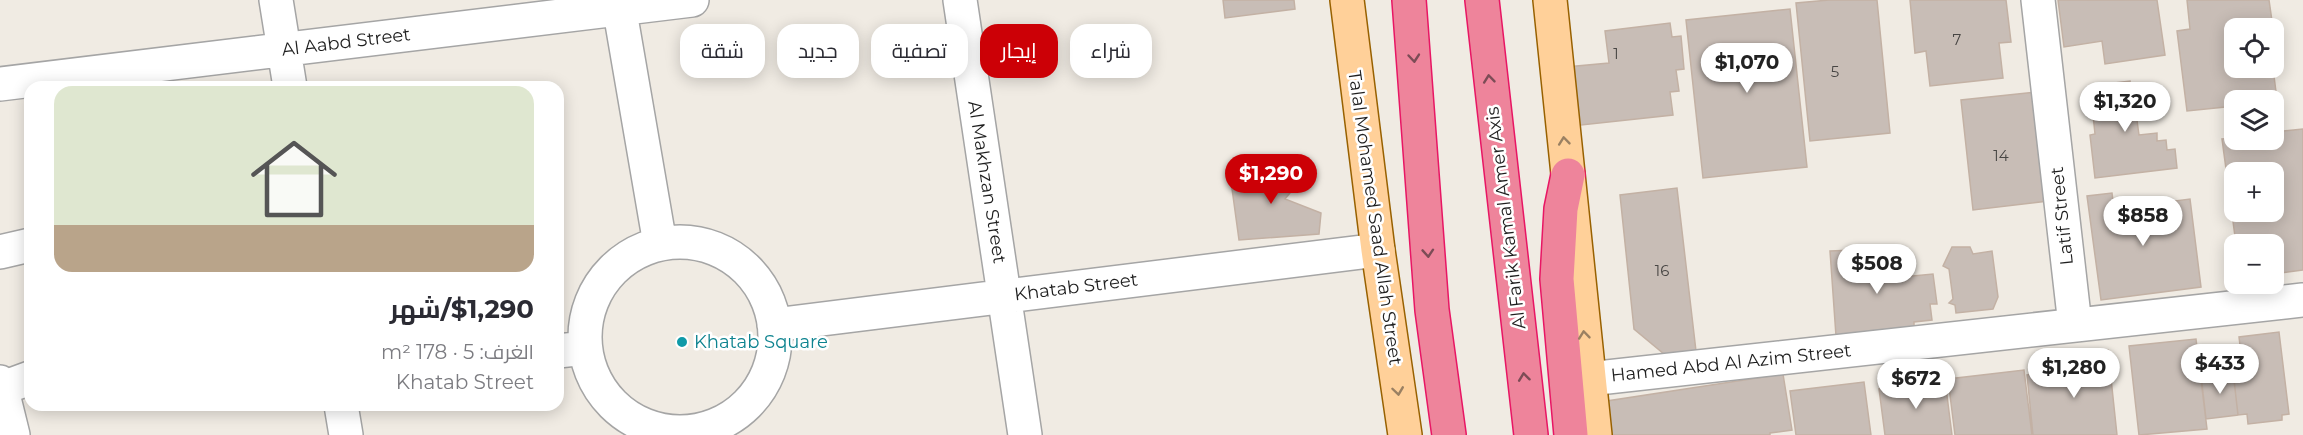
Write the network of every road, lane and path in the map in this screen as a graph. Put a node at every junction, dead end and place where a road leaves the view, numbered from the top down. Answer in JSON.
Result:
{"nodes":[{"id":1,"x":276,"y":0,"type":"edge"},
{"id":2,"x":692,"y":0,"type":"edge"},
{"id":3,"x":960,"y":0,"type":"edge"},
{"id":4,"x":1347,"y":0,"type":"edge"},
{"id":5,"x":1409,"y":0,"type":"edge"},
{"id":6,"x":1482,"y":0,"type":"edge"},
{"id":7,"x":1550,"y":0,"type":"edge"},
{"id":8,"x":2038,"y":0,"type":"edge"},
{"id":9,"x":618,"y":4,"type":"edge"},
{"id":10,"x":284,"y":49,"type":"junction"},
{"id":11,"x":103,"y":79,"type":"edge"},
{"id":12,"x":62,"y":81,"type":"edge"},
{"id":13,"x":289,"y":81,"type":"edge"},
{"id":14,"x":24,"y":83,"type":"edge"},
{"id":15,"x":0,"y":84,"type":"edge"},
{"id":16,"x":1568,"y":175,"type":"junction"},
{"id":17,"x":660,"y":244,"type":"junction"},
{"id":18,"x":24,"y":246,"type":"edge"},
{"id":19,"x":1378,"y":250,"type":"junction"},
{"id":20,"x":0,"y":252,"type":"edge"},
{"id":21,"x":1004,"y":296,"type":"junction"},
{"id":22,"x":2303,"y":300,"type":"edge"},
{"id":23,"x":774,"y":325,"type":"junction"},
{"id":24,"x":2075,"y":325,"type":"junction"},
{"id":25,"x":571,"y":350,"type":"edge"},
{"id":26,"x":1589,"y":379,"type":"junction"},
{"id":27,"x":8,"y":384,"type":"edge"},
{"id":28,"x":342,"y":411,"type":"edge"},
{"id":29,"x":685,"y":433,"type":"edge"},
{"id":30,"x":13,"y":435,"type":"edge"},
{"id":31,"x":346,"y":435,"type":"edge"},
{"id":32,"x":1025,"y":435,"type":"edge"},
{"id":33,"x":1405,"y":435,"type":"edge"},
{"id":34,"x":1449,"y":435,"type":"edge"},
{"id":35,"x":1531,"y":435,"type":"edge"},
{"id":36,"x":1571,"y":435,"type":"edge"},
{"id":37,"x":1595,"y":435,"type":"edge"}],
"edges":[{"from":1,"to":10,"type":"street"},
{"from":2,"to":9,"type":"street","name":"Al Aabd Street"},
{"from":3,"to":21,"type":"street","name":"Al Makhzan Street"},
{"from":4,"to":19,"type":"main road","name":"Talal Mohamed Saad Allah Street"},
{"from":5,"to":34,"type":"highway","one_way":true},
{"from":35,"to":6,"type":"highway","name":"Al Farik Kamal Amer Axis","one_way":true},
{"from":16,"to":7,"type":"main road","one_way":true},
{"from":8,"to":24,"type":"street","name":"Latif Street"},
{"from":9,"to":10,"type":"street","name":"Al Aabd Street"},
{"from":9,"to":17,"type":"street"},
{"from":10,"to":11,"type":"street","name":"Al Aabd Street"},
{"from":10,"to":13,"type":"street"},
{"from":11,"to":12,"type":"street","name":"Al Aabd Street"},
{"from":14,"to":15,"type":"street","name":"Al Aabd Street"},
{"from":26,"to":16,"type":"main road","one_way":true},
{"from":16,"to":36,"type":"highway"},
{"from":17,"to":23,"type":"street"},
{"from":17,"to":25,"type":"street"},
{"from":18,"to":20,"type":"street"},
{"from":19,"to":21,"type":"street","name":"Khatab Street"},
{"from":19,"to":33,"type":"main road","name":"Talal Mohamed Saad Allah Street","one_way":true},
{"from":21,"to":23,"type":"street","name":"Khatab Street"},
{"from":21,"to":32,"type":"street","name":"Al Makhzan Street"},
{"from":22,"to":24,"type":"street","name":"Hamed Abd Al Azim Street"},
{"from":23,"to":29,"type":"street"},
{"from":24,"to":26,"type":"street","name":"Hamed Abd Al Azim Street"},
{"from":25,"to":29,"type":"street"},
{"from":26,"to":37,"type":"main road"},
{"from":27,"to":30,"type":"street"},
{"from":28,"to":31,"type":"street"}]}
